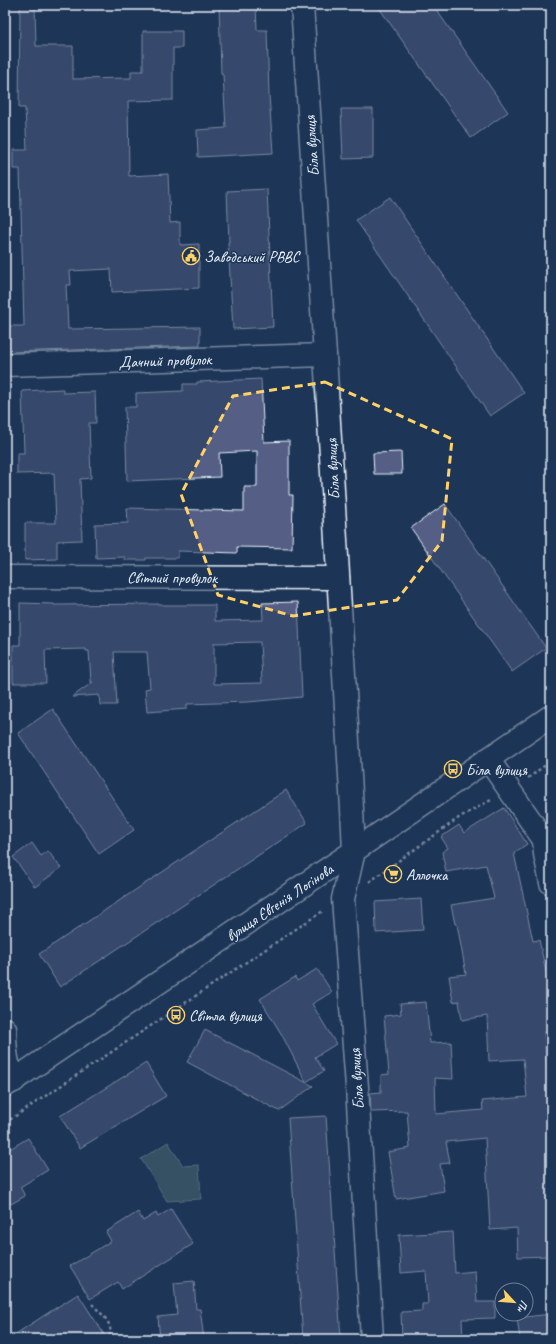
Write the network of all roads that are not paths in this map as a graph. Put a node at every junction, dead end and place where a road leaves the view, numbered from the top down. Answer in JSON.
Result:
{"nodes":[{"id":1,"x":302,"y":5,"type":"edge"},
{"id":2,"x":325,"y":355,"type":"junction"},
{"id":3,"x":5,"y":365,"type":"edge"},
{"id":4,"x":5,"y":577,"type":"edge"},
{"id":5,"x":338,"y":578,"type":"junction"},
{"id":6,"x":551,"y":716,"type":"edge"},
{"id":7,"x":488,"y":759,"type":"junction"},
{"id":8,"x":354,"y":851,"type":"junction"},
{"id":9,"x":551,"y":883,"type":"edge"},
{"id":10,"x":5,"y":1029,"type":"edge"},
{"id":11,"x":9,"y":1083,"type":"edge"},
{"id":12,"x":372,"y":1339,"type":"edge"}],
"edges":[{"from":1,"to":2,"type":"street","name":"Біла вулиця"},
{"from":2,"to":3,"type":"street","name":"Дачний провулок"},
{"from":2,"to":5,"type":"street","name":"Біла вулиця"},
{"from":4,"to":5,"type":"street","name":"Світлий провулок"},
{"from":5,"to":8,"type":"street","name":"Біла вулиця"},
{"from":6,"to":7,"type":"street","name":"вулиця Євгенія Логінова"},
{"from":7,"to":8,"type":"street","name":"вулиця Євгенія Логінова"},
{"from":7,"to":9,"type":"street"},
{"from":8,"to":11,"type":"street","name":"вулиця Євгенія Логінова"},
{"from":8,"to":12,"type":"street","name":"Біла вулиця"},
{"from":10,"to":11,"type":"street"}]}
